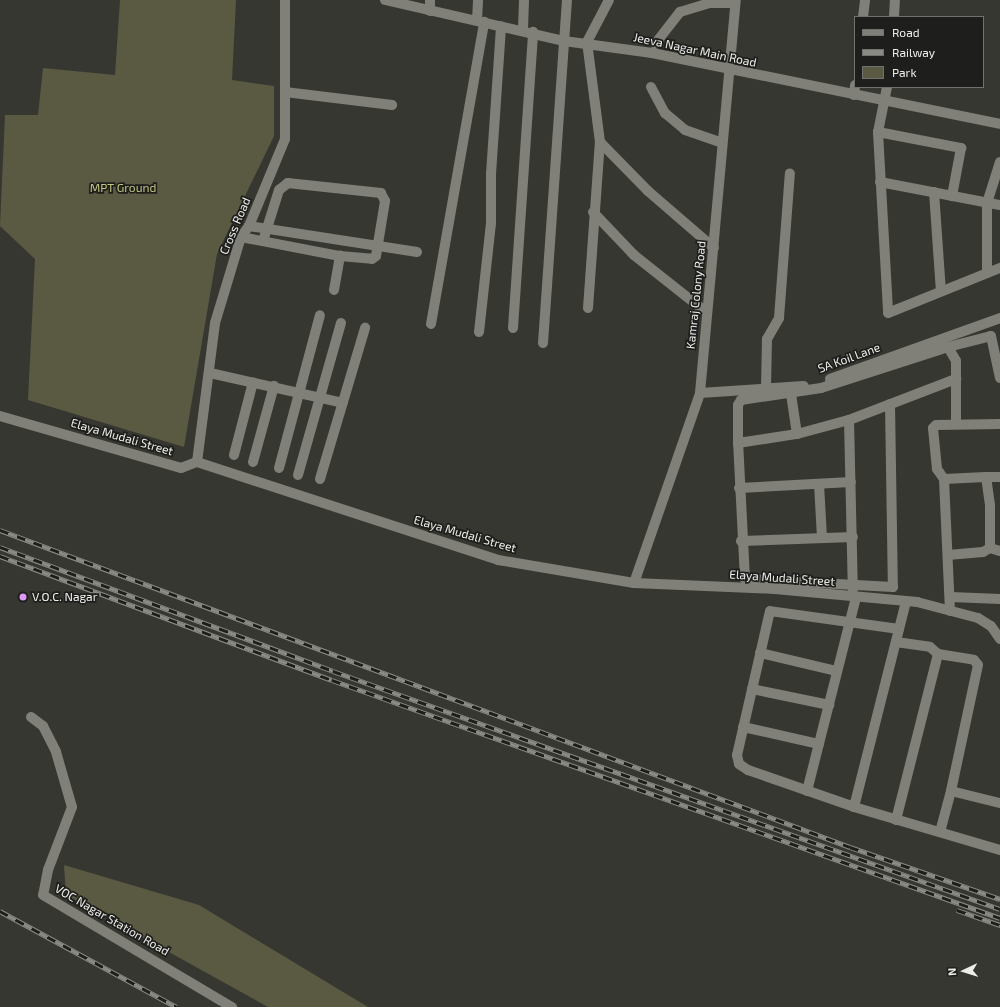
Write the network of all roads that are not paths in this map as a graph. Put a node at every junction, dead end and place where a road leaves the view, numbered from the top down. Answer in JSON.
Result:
{"nodes":[{"id":1,"x":285,"y":0,"type":"edge"},
{"id":2,"x":384,"y":0,"type":"edge"},
{"id":3,"x":430,"y":0,"type":"edge"},
{"id":4,"x":478,"y":0,"type":"edge"},
{"id":5,"x":524,"y":0,"type":"edge"},
{"id":6,"x":567,"y":0,"type":"edge"},
{"id":7,"x":609,"y":0,"type":"edge"},
{"id":8,"x":865,"y":0,"type":"edge"},
{"id":9,"x":895,"y":0,"type":"edge"},
{"id":10,"x":736,"y":1,"type":"edge"},
{"id":11,"x":430,"y":11,"type":"junction"},
{"id":12,"x":863,"y":16,"type":"edge"},
{"id":13,"x":894,"y":16,"type":"edge"},
{"id":14,"x":481,"y":21,"type":"junction"},
{"id":15,"x":501,"y":26,"type":"junction"},
{"id":16,"x":528,"y":30,"type":"junction"},
{"id":17,"x":564,"y":41,"type":"junction"},
{"id":18,"x":587,"y":42,"type":"junction"},
{"id":19,"x":655,"y":44,"type":"dead end"},
{"id":20,"x":731,"y":71,"type":"junction"},
{"id":21,"x":651,"y":87,"type":"dead end"},
{"id":22,"x":855,"y":88,"type":"edge"},
{"id":23,"x":887,"y":88,"type":"edge"},
{"id":24,"x":285,"y":92,"type":"junction"},
{"id":25,"x":854,"y":95,"type":"junction"},
{"id":26,"x":885,"y":102,"type":"junction"},
{"id":27,"x":392,"y":105,"type":"dead end"},
{"id":28,"x":1000,"y":124,"type":"edge"},
{"id":29,"x":878,"y":132,"type":"junction"},
{"id":30,"x":600,"y":142,"type":"junction"},
{"id":31,"x":722,"y":143,"type":"junction"},
{"id":32,"x":1000,"y":162,"type":"edge"},
{"id":33,"x":790,"y":172,"type":"dead end"},
{"id":34,"x":880,"y":182,"type":"junction"},
{"id":35,"x":934,"y":192,"type":"junction"},
{"id":36,"x":952,"y":196,"type":"junction"},
{"id":37,"x":986,"y":203,"type":"junction"},
{"id":38,"x":1000,"y":205,"type":"edge"},
{"id":39,"x":593,"y":212,"type":"junction"},
{"id":40,"x":249,"y":226,"type":"junction"},
{"id":41,"x":267,"y":230,"type":"junction"},
{"id":42,"x":241,"y":237,"type":"junction"},
{"id":43,"x":263,"y":241,"type":"junction"},
{"id":44,"x":376,"y":246,"type":"junction"},
{"id":45,"x":714,"y":248,"type":"junction"},
{"id":46,"x":417,"y":252,"type":"dead end"},
{"id":47,"x":340,"y":256,"type":"junction"},
{"id":48,"x":1000,"y":268,"type":"edge"},
{"id":49,"x":987,"y":273,"type":"junction"},
{"id":50,"x":334,"y":290,"type":"dead end"},
{"id":51,"x":941,"y":291,"type":"junction"},
{"id":52,"x":588,"y":308,"type":"dead end"},
{"id":53,"x":706,"y":312,"type":"junction"},
{"id":54,"x":320,"y":315,"type":"dead end"},
{"id":55,"x":1000,"y":318,"type":"edge"},
{"id":56,"x":341,"y":323,"type":"dead end"},
{"id":57,"x":432,"y":324,"type":"dead end"},
{"id":58,"x":365,"y":328,"type":"dead end"},
{"id":59,"x":513,"y":328,"type":"dead end"},
{"id":60,"x":479,"y":332,"type":"dead end"},
{"id":61,"x":995,"y":335,"type":"edge"},
{"id":62,"x":543,"y":343,"type":"dead end"},
{"id":63,"x":948,"y":347,"type":"junction"},
{"id":64,"x":210,"y":373,"type":"junction"},
{"id":65,"x":1000,"y":378,"type":"edge"},
{"id":66,"x":956,"y":379,"type":"junction"},
{"id":67,"x":253,"y":382,"type":"junction"},
{"id":68,"x":274,"y":386,"type":"junction"},
{"id":69,"x":766,"y":388,"type":"junction"},
{"id":70,"x":300,"y":393,"type":"junction"},
{"id":71,"x":700,"y":393,"type":"junction"},
{"id":72,"x":791,"y":394,"type":"junction"},
{"id":73,"x":321,"y":398,"type":"junction"},
{"id":74,"x":343,"y":403,"type":"junction"},
{"id":75,"x":890,"y":404,"type":"junction"},
{"id":76,"x":0,"y":416,"type":"edge"},
{"id":77,"x":849,"y":420,"type":"junction"},
{"id":78,"x":956,"y":424,"type":"junction"},
{"id":79,"x":1000,"y":424,"type":"edge"},
{"id":80,"x":797,"y":434,"type":"junction"},
{"id":81,"x":738,"y":443,"type":"junction"},
{"id":82,"x":234,"y":455,"type":"dead end"},
{"id":83,"x":197,"y":462,"type":"junction"},
{"id":84,"x":253,"y":462,"type":"dead end"},
{"id":85,"x":279,"y":468,"type":"dead end"},
{"id":86,"x":298,"y":475,"type":"dead end"},
{"id":87,"x":986,"y":477,"type":"junction"},
{"id":88,"x":1000,"y":477,"type":"edge"},
{"id":89,"x":320,"y":479,"type":"dead end"},
{"id":90,"x":944,"y":479,"type":"junction"},
{"id":91,"x":852,"y":482,"type":"junction"},
{"id":92,"x":819,"y":484,"type":"junction"},
{"id":93,"x":739,"y":488,"type":"junction"},
{"id":94,"x":995,"y":534,"type":"edge"},
{"id":95,"x":853,"y":537,"type":"junction"},
{"id":96,"x":822,"y":538,"type":"junction"},
{"id":97,"x":741,"y":541,"type":"junction"},
{"id":98,"x":990,"y":548,"type":"junction"},
{"id":99,"x":1000,"y":551,"type":"edge"},
{"id":100,"x":948,"y":555,"type":"junction"},
{"id":101,"x":634,"y":583,"type":"junction"},
{"id":102,"x":853,"y":584,"type":"junction"},
{"id":103,"x":854,"y":597,"type":"junction"},
{"id":104,"x":951,"y":597,"type":"junction"},
{"id":105,"x":1000,"y":599,"type":"edge"},
{"id":106,"x":906,"y":601,"type":"junction"},
{"id":107,"x":950,"y":611,"type":"junction"},
{"id":108,"x":850,"y":622,"type":"junction"},
{"id":109,"x":899,"y":629,"type":"junction"},
{"id":110,"x":1000,"y":639,"type":"edge"},
{"id":111,"x":896,"y":642,"type":"junction"},
{"id":112,"x":760,"y":653,"type":"junction"},
{"id":113,"x":938,"y":654,"type":"junction"},
{"id":114,"x":837,"y":671,"type":"junction"},
{"id":115,"x":752,"y":689,"type":"junction"},
{"id":116,"x":829,"y":705,"type":"junction"},
{"id":117,"x":31,"y":717,"type":"dead end"},
{"id":118,"x":743,"y":727,"type":"junction"},
{"id":119,"x":819,"y":744,"type":"junction"},
{"id":120,"x":808,"y":791,"type":"junction"},
{"id":121,"x":950,"y":791,"type":"junction"},
{"id":122,"x":1000,"y":803,"type":"edge"},
{"id":123,"x":854,"y":807,"type":"junction"},
{"id":124,"x":896,"y":820,"type":"junction"},
{"id":125,"x":940,"y":832,"type":"junction"},
{"id":126,"x":1000,"y":850,"type":"edge"},
{"id":127,"x":232,"y":1007,"type":"edge"}],
"edges":[{"from":1,"to":24,"type":"street","name":"Cross Road"},
{"from":2,"to":11,"type":"street","name":"Jeeva Nagar Main Road"},
{"from":3,"to":11,"type":"street"},
{"from":4,"to":14,"type":"street"},
{"from":5,"to":16,"type":"street"},
{"from":6,"to":17,"type":"street"},
{"from":7,"to":18,"type":"street"},
{"from":8,"to":12,"type":"street"},
{"from":9,"to":13,"type":"street"},
{"from":10,"to":19,"type":"street"},
{"from":10,"to":20,"type":"street","name":"Kamraj Colony Road"},
{"from":11,"to":14,"type":"street","name":"Jeeva Nagar Main Road"},
{"from":14,"to":15,"type":"street","name":"Jeeva Nagar Main Road"},
{"from":14,"to":57,"type":"street"},
{"from":15,"to":16,"type":"street","name":"Jeeva Nagar Main Road"},
{"from":15,"to":60,"type":"street"},
{"from":16,"to":17,"type":"street","name":"Jeeva Nagar Main Road"},
{"from":16,"to":59,"type":"street"},
{"from":17,"to":18,"type":"street","name":"Jeeva Nagar Main Road"},
{"from":17,"to":62,"type":"street"},
{"from":18,"to":20,"type":"street","name":"Jeeva Nagar Main Road"},
{"from":18,"to":30,"type":"street"},
{"from":20,"to":25,"type":"street","name":"Jeeva Nagar Main Road"},
{"from":20,"to":31,"type":"street","name":"Kamraj Colony Road"},
{"from":21,"to":31,"type":"street"},
{"from":22,"to":25,"type":"street"},
{"from":23,"to":26,"type":"street"},
{"from":24,"to":27,"type":"street"},
{"from":24,"to":40,"type":"street","name":"Cross Road"},
{"from":25,"to":26,"type":"street","name":"Jeeva Nagar Main Road"},
{"from":26,"to":28,"type":"street","name":"Jeeva Nagar Main Road"},
{"from":26,"to":29,"type":"street"},
{"from":29,"to":34,"type":"street"},
{"from":29,"to":36,"type":"street"},
{"from":30,"to":39,"type":"street"},
{"from":30,"to":45,"type":"street"},
{"from":31,"to":45,"type":"street","name":"Kamraj Colony Road"},
{"from":32,"to":37,"type":"street"},
{"from":33,"to":69,"type":"street"},
{"from":34,"to":35,"type":"street"},
{"from":34,"to":51,"type":"street"},
{"from":35,"to":36,"type":"street"},
{"from":35,"to":51,"type":"street"},
{"from":36,"to":37,"type":"street"},
{"from":37,"to":38,"type":"street"},
{"from":37,"to":49,"type":"street"},
{"from":39,"to":52,"type":"street"},
{"from":39,"to":53,"type":"street"},
{"from":40,"to":41,"type":"street"},
{"from":40,"to":42,"type":"street","name":"Cross Road"},
{"from":41,"to":43,"type":"street"},
{"from":41,"to":44,"type":"street"},
{"from":41,"to":44,"type":"street"},
{"from":42,"to":43,"type":"street"},
{"from":42,"to":64,"type":"street","name":"Cross Road"},
{"from":43,"to":47,"type":"street"},
{"from":44,"to":46,"type":"street"},
{"from":44,"to":47,"type":"street"},
{"from":45,"to":53,"type":"street","name":"Kamraj Colony Road"},
{"from":47,"to":50,"type":"street"},
{"from":48,"to":49,"type":"street"},
{"from":49,"to":51,"type":"street"},
{"from":53,"to":71,"type":"street","name":"Kamraj Colony Road"},
{"from":54,"to":70,"type":"street"},
{"from":55,"to":69,"type":"street","name":"SA Koil Lane"},
{"from":56,"to":73,"type":"street"},
{"from":58,"to":74,"type":"street"},
{"from":61,"to":63,"type":"street"},
{"from":61,"to":65,"type":"street"},
{"from":63,"to":66,"type":"street"},
{"from":63,"to":72,"type":"street"},
{"from":64,"to":67,"type":"street"},
{"from":64,"to":83,"type":"street","name":"Cross Road"},
{"from":66,"to":75,"type":"street"},
{"from":66,"to":78,"type":"street"},
{"from":67,"to":68,"type":"street"},
{"from":67,"to":82,"type":"street"},
{"from":68,"to":70,"type":"street"},
{"from":68,"to":84,"type":"street"},
{"from":69,"to":71,"type":"street","name":"SA Koil Lane"},
{"from":70,"to":73,"type":"street"},
{"from":70,"to":85,"type":"street"},
{"from":71,"to":101,"type":"street","name":"Kamraj Colony Road"},
{"from":72,"to":80,"type":"street"},
{"from":72,"to":81,"type":"street"},
{"from":73,"to":74,"type":"street"},
{"from":73,"to":86,"type":"street"},
{"from":74,"to":89,"type":"street"},
{"from":75,"to":77,"type":"street"},
{"from":75,"to":102,"type":"street"},
{"from":76,"to":83,"type":"street","name":"Elaya Mudali Street"},
{"from":77,"to":80,"type":"street"},
{"from":77,"to":91,"type":"street"},
{"from":78,"to":79,"type":"street"},
{"from":78,"to":90,"type":"street"},
{"from":80,"to":81,"type":"street"},
{"from":81,"to":93,"type":"street"},
{"from":83,"to":101,"type":"street","name":"Elaya Mudali Street"},
{"from":87,"to":88,"type":"street"},
{"from":87,"to":90,"type":"street"},
{"from":87,"to":94,"type":"street"},
{"from":90,"to":100,"type":"street"},
{"from":91,"to":92,"type":"street"},
{"from":91,"to":95,"type":"street"},
{"from":92,"to":93,"type":"street"},
{"from":92,"to":96,"type":"street"},
{"from":93,"to":97,"type":"street"},
{"from":94,"to":98,"type":"street"},
{"from":95,"to":96,"type":"street"},
{"from":95,"to":102,"type":"street"},
{"from":96,"to":97,"type":"street"},
{"from":97,"to":102,"type":"street"},
{"from":98,"to":99,"type":"street"},
{"from":98,"to":100,"type":"street"},
{"from":100,"to":104,"type":"street"},
{"from":101,"to":103,"type":"street","name":"Elaya Mudali Street"},
{"from":102,"to":103,"type":"street"},
{"from":103,"to":106,"type":"street","name":"Elaya Mudali Street"},
{"from":103,"to":108,"type":"street"},
{"from":104,"to":105,"type":"street"},
{"from":104,"to":107,"type":"street"},
{"from":106,"to":107,"type":"street","name":"Elaya Mudali Street"},
{"from":106,"to":109,"type":"street"},
{"from":107,"to":110,"type":"street","name":"Elaya Mudali Street"},
{"from":108,"to":109,"type":"street"},
{"from":108,"to":112,"type":"street"},
{"from":108,"to":114,"type":"street"},
{"from":109,"to":111,"type":"street"},
{"from":111,"to":113,"type":"street"},
{"from":111,"to":123,"type":"street"},
{"from":112,"to":114,"type":"street"},
{"from":112,"to":115,"type":"street"},
{"from":113,"to":121,"type":"street"},
{"from":113,"to":124,"type":"street"},
{"from":114,"to":116,"type":"street"},
{"from":115,"to":116,"type":"street"},
{"from":115,"to":118,"type":"street"},
{"from":116,"to":119,"type":"street"},
{"from":117,"to":127,"type":"street","name":"VOC Nagar Station Road"},
{"from":118,"to":119,"type":"street"},
{"from":118,"to":120,"type":"street"},
{"from":119,"to":120,"type":"street"},
{"from":120,"to":123,"type":"street"},
{"from":121,"to":122,"type":"street"},
{"from":121,"to":125,"type":"street"},
{"from":123,"to":124,"type":"street"},
{"from":124,"to":125,"type":"street"},
{"from":125,"to":126,"type":"street"}]}
